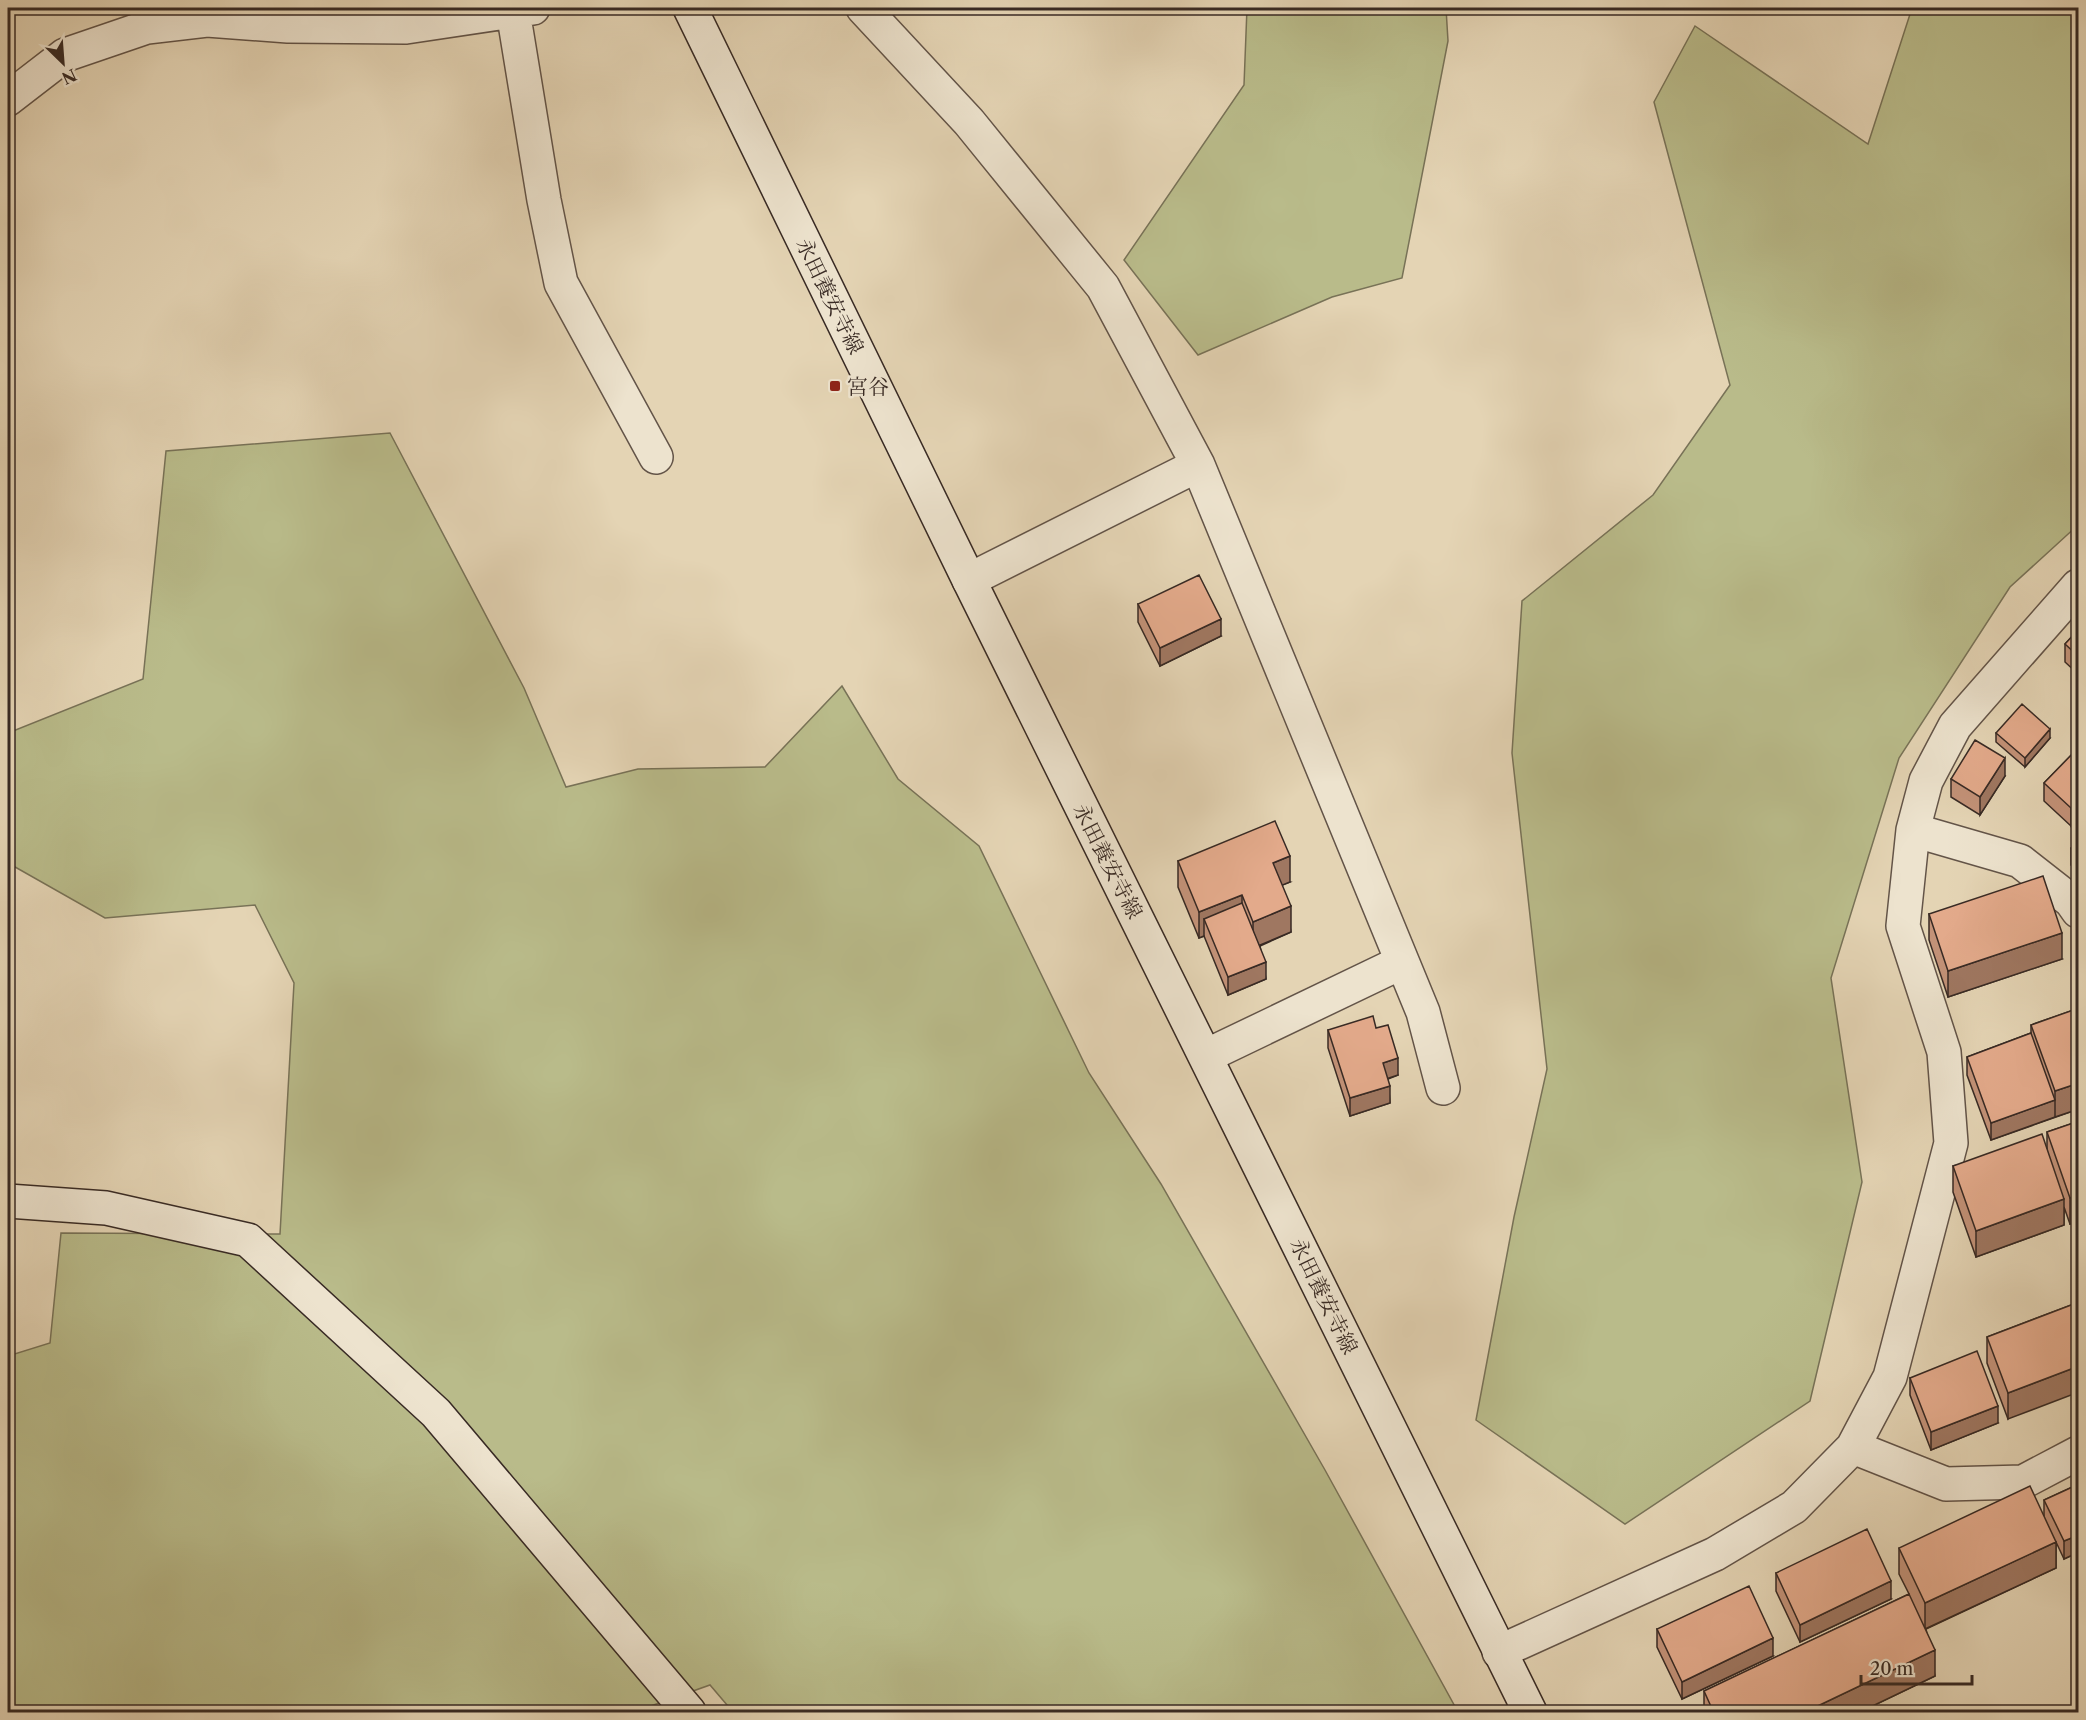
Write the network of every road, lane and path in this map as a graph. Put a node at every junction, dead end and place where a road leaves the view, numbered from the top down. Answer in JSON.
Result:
{"nodes":[{"id":1,"x":690,"y":8,"type":"edge"},
{"id":2,"x":863,"y":8,"type":"edge"},
{"id":3,"x":523,"y":9,"type":"edge"},
{"id":4,"x":8,"y":99,"type":"edge"},
{"id":5,"x":656,"y":457,"type":"dead end"},
{"id":6,"x":1197,"y":465,"type":"junction"},
{"id":7,"x":969,"y":580,"type":"junction"},
{"id":8,"x":2079,"y":586,"type":"edge"},
{"id":9,"x":1913,"y":830,"type":"junction"},
{"id":10,"x":2079,"y":910,"type":"edge"},
{"id":11,"x":1402,"y":962,"type":"junction"},
{"id":12,"x":1206,"y":1056,"type":"junction"},
{"id":13,"x":1443,"y":1088,"type":"dead end"},
{"id":14,"x":8,"y":1202,"type":"edge"},
{"id":15,"x":1853,"y":1447,"type":"junction"},
{"id":16,"x":2079,"y":1453,"type":"edge"},
{"id":17,"x":1499,"y":1652,"type":"junction"},
{"id":18,"x":688,"y":1713,"type":"edge"},
{"id":19,"x":1530,"y":1713,"type":"edge"}],
"edges":[{"from":1,"to":7,"type":"street","name":"永田養安寺線"},
{"from":2,"to":6,"type":"street"},
{"from":3,"to":4,"type":"street"},
{"from":3,"to":5,"type":"street"},
{"from":6,"to":7,"type":"street"},
{"from":6,"to":11,"type":"street"},
{"from":7,"to":12,"type":"street","name":"永田養安寺線"},
{"from":8,"to":9,"type":"street"},
{"from":9,"to":10,"type":"street"},
{"from":9,"to":15,"type":"street"},
{"from":11,"to":12,"type":"street"},
{"from":11,"to":13,"type":"street"},
{"from":12,"to":17,"type":"street","name":"永田養安寺線"},
{"from":14,"to":18,"type":"street"},
{"from":15,"to":16,"type":"street"},
{"from":15,"to":17,"type":"street"},
{"from":17,"to":19,"type":"street","name":"永田養安寺線"}]}
